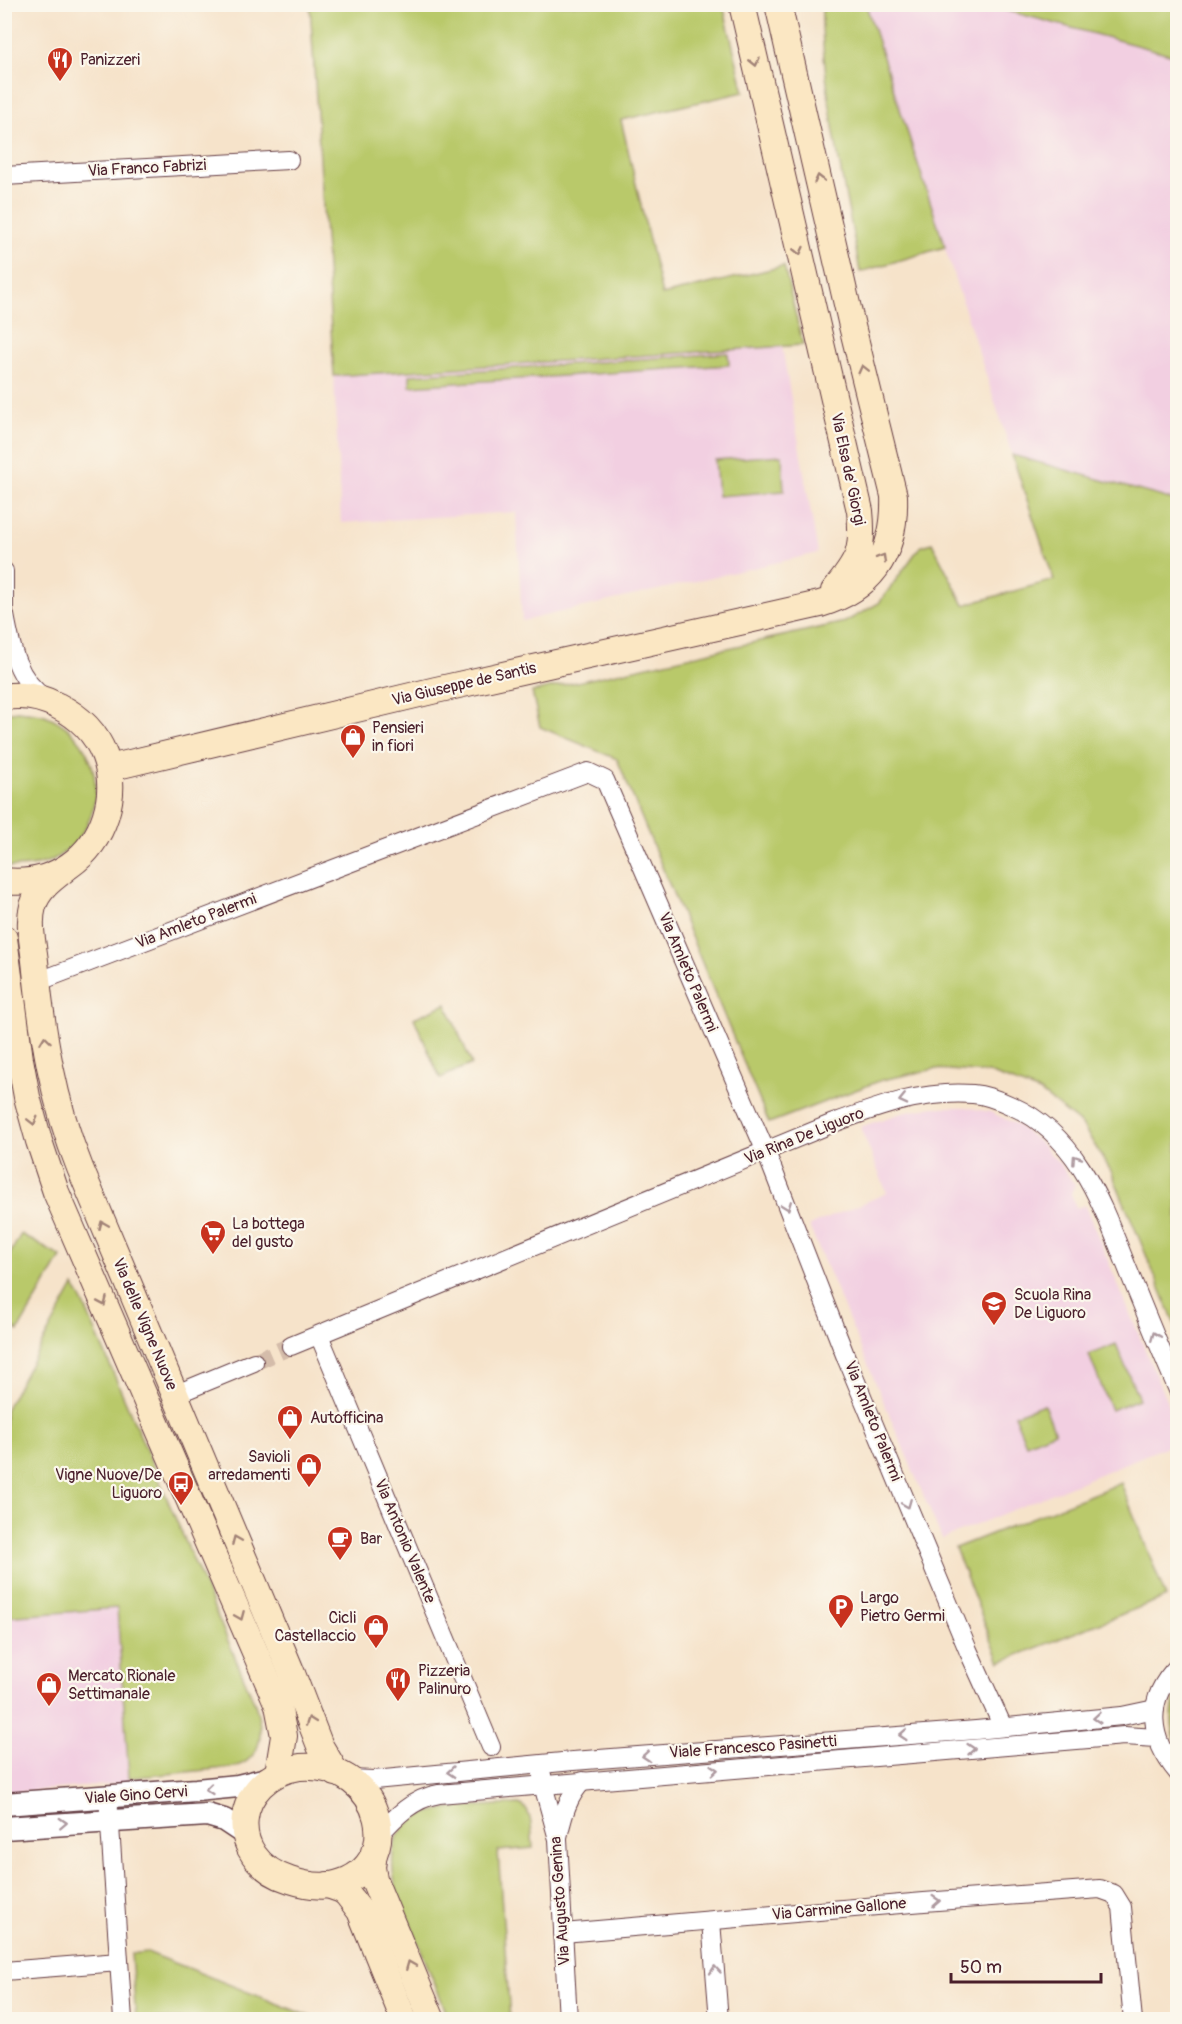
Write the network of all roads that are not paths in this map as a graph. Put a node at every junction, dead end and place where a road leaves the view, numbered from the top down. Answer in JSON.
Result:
{"nodes":[{"id":1,"x":742,"y":4,"type":"edge"},
{"id":2,"x":778,"y":4,"type":"edge"},
{"id":3,"x":289,"y":160,"type":"dead end"},
{"id":4,"x":4,"y":176,"type":"edge"},
{"id":5,"x":4,"y":571,"type":"edge"},
{"id":6,"x":820,"y":604,"type":"junction"},
{"id":7,"x":5,"y":615,"type":"edge"},
{"id":8,"x":4,"y":620,"type":"edge"},
{"id":9,"x":4,"y":697,"type":"edge"},
{"id":10,"x":49,"y":701,"type":"junction"},
{"id":11,"x":109,"y":768,"type":"junction"},
{"id":12,"x":65,"y":869,"type":"junction"},
{"id":13,"x":4,"y":881,"type":"edge"},
{"id":14,"x":4,"y":939,"type":"edge"},
{"id":15,"x":37,"y":982,"type":"junction"},
{"id":16,"x":766,"y":1152,"type":"junction"},
{"id":17,"x":319,"y":1335,"type":"junction"},
{"id":18,"x":291,"y":1346,"type":"tunnel mouth"},
{"id":19,"x":254,"y":1362,"type":"tunnel mouth"},
{"id":20,"x":1178,"y":1390,"type":"edge"},
{"id":21,"x":174,"y":1395,"type":"junction"},
{"id":22,"x":1178,"y":1666,"type":"edge"},
{"id":23,"x":1155,"y":1709,"type":"junction"},
{"id":24,"x":1003,"y":1727,"type":"junction"},
{"id":25,"x":1157,"y":1738,"type":"junction"},
{"id":26,"x":491,"y":1747,"type":"dead end"},
{"id":27,"x":541,"y":1764,"type":"junction"},
{"id":28,"x":1178,"y":1773,"type":"edge"},
{"id":29,"x":273,"y":1776,"type":"junction"},
{"id":30,"x":343,"y":1776,"type":"junction"},
{"id":31,"x":583,"y":1781,"type":"junction"},
{"id":32,"x":543,"y":1785,"type":"junction"},
{"id":33,"x":108,"y":1796,"type":"junction"},
{"id":34,"x":4,"y":1804,"type":"edge"},
{"id":35,"x":110,"y":1821,"type":"junction"},
{"id":36,"x":4,"y":1828,"type":"edge"},
{"id":37,"x":245,"y":1834,"type":"junction"},
{"id":38,"x":558,"y":1839,"type":"junction"},
{"id":39,"x":376,"y":1844,"type":"junction"},
{"id":40,"x":328,"y":1885,"type":"junction"},
{"id":41,"x":711,"y":1921,"type":"junction"},
{"id":42,"x":563,"y":1933,"type":"junction"},
{"id":43,"x":118,"y":1962,"type":"junction"},
{"id":44,"x":4,"y":1971,"type":"edge"},
{"id":45,"x":123,"y":2019,"type":"edge"},
{"id":46,"x":404,"y":2019,"type":"edge"},
{"id":47,"x":432,"y":2019,"type":"edge"},
{"id":48,"x":568,"y":2019,"type":"edge"},
{"id":49,"x":719,"y":2019,"type":"edge"},
{"id":50,"x":1133,"y":2019,"type":"edge"}],
"edges":[{"from":1,"to":6,"type":"main road","name":"Via Elsa de' Giorgi","one_way":true},
{"from":6,"to":2,"type":"main road","name":"Via Elsa de' Giorgi","one_way":true},
{"from":3,"to":4,"type":"street","name":"Via Franco Fabrizi"},
{"from":5,"to":7,"type":"street"},
{"from":6,"to":11,"type":"main road","name":"Via Giuseppe de Santis"},
{"from":7,"to":8,"type":"street"},
{"from":7,"to":10,"type":"street"},
{"from":9,"to":10,"type":"main road"},
{"from":10,"to":11,"type":"main road"},
{"from":11,"to":12,"type":"main road","name":"Via delle Vigne Nuove"},
{"from":12,"to":13,"type":"main road"},
{"from":12,"to":15,"type":"main road","name":"Via delle Vigne Nuove"},
{"from":14,"to":29,"type":"main road","name":"Via delle Vigne Nuove","one_way":true},
{"from":15,"to":16,"type":"street","name":"Via Amleto Palermi"},
{"from":21,"to":15,"type":"main road","name":"Via delle Vigne Nuove","one_way":true},
{"from":16,"to":17,"type":"street","name":"Via Rina De Liguoro"},
{"from":20,"to":16,"type":"street","name":"Via Rina De Liguoro","one_way":true},
{"from":16,"to":24,"type":"street","name":"Via Amleto Palermi","one_way":true},
{"from":17,"to":18,"type":"street","name":"Via Rina De Liguoro"},
{"from":17,"to":26,"type":"street","name":"Via Antonio Valente"},
{"from":19,"to":21,"type":"street"},
{"from":30,"to":21,"type":"main road","name":"Via delle Vigne Nuove","one_way":true},
{"from":22,"to":23,"type":"street"},
{"from":23,"to":24,"type":"street","name":"Viale Francesco Pasinetti","one_way":true},
{"from":23,"to":25,"type":"street"},
{"from":24,"to":27,"type":"street","name":"Viale Francesco Pasinetti","one_way":true},
{"from":25,"to":28,"type":"street"},
{"from":31,"to":25,"type":"street","name":"Viale Francesco Pasinetti","one_way":true},
{"from":27,"to":30,"type":"street","name":"Viale Francesco Pasinetti","one_way":true},
{"from":27,"to":32,"type":"street","name":"Via Augusto Genina"},
{"from":29,"to":30,"type":"main road"},
{"from":29,"to":33,"type":"street","name":"Viale Gino Cervi","one_way":true},
{"from":29,"to":37,"type":"main road"},
{"from":30,"to":39,"type":"main road"},
{"from":31,"to":32,"type":"street","name":"Viale Francesco Pasinetti"},
{"from":31,"to":38,"type":"street"},
{"from":32,"to":38,"type":"street","name":"Via Augusto Genina"},
{"from":32,"to":39,"type":"street","name":"Viale Francesco Pasinetti"},
{"from":33,"to":34,"type":"street","name":"Viale Gino Cervi"},
{"from":33,"to":35,"type":"street"},
{"from":36,"to":35,"type":"street","name":"Viale Gino Cervi","one_way":true},
{"from":35,"to":37,"type":"street","name":"Viale Gino Cervi"},
{"from":35,"to":43,"type":"street"},
{"from":37,"to":40,"type":"main road"},
{"from":38,"to":42,"type":"street","name":"Via Augusto Genina"},
{"from":39,"to":40,"type":"main road"},
{"from":47,"to":39,"type":"main road","one_way":true},
{"from":40,"to":46,"type":"main road"},
{"from":41,"to":42,"type":"street","name":"Via Carmine Gallone"},
{"from":49,"to":41,"type":"street","one_way":true},
{"from":41,"to":50,"type":"street","name":"Via Carmine Gallone","one_way":true},
{"from":42,"to":48,"type":"street","name":"Via Augusto Genina"},
{"from":43,"to":44,"type":"street"},
{"from":43,"to":45,"type":"street"}]}
